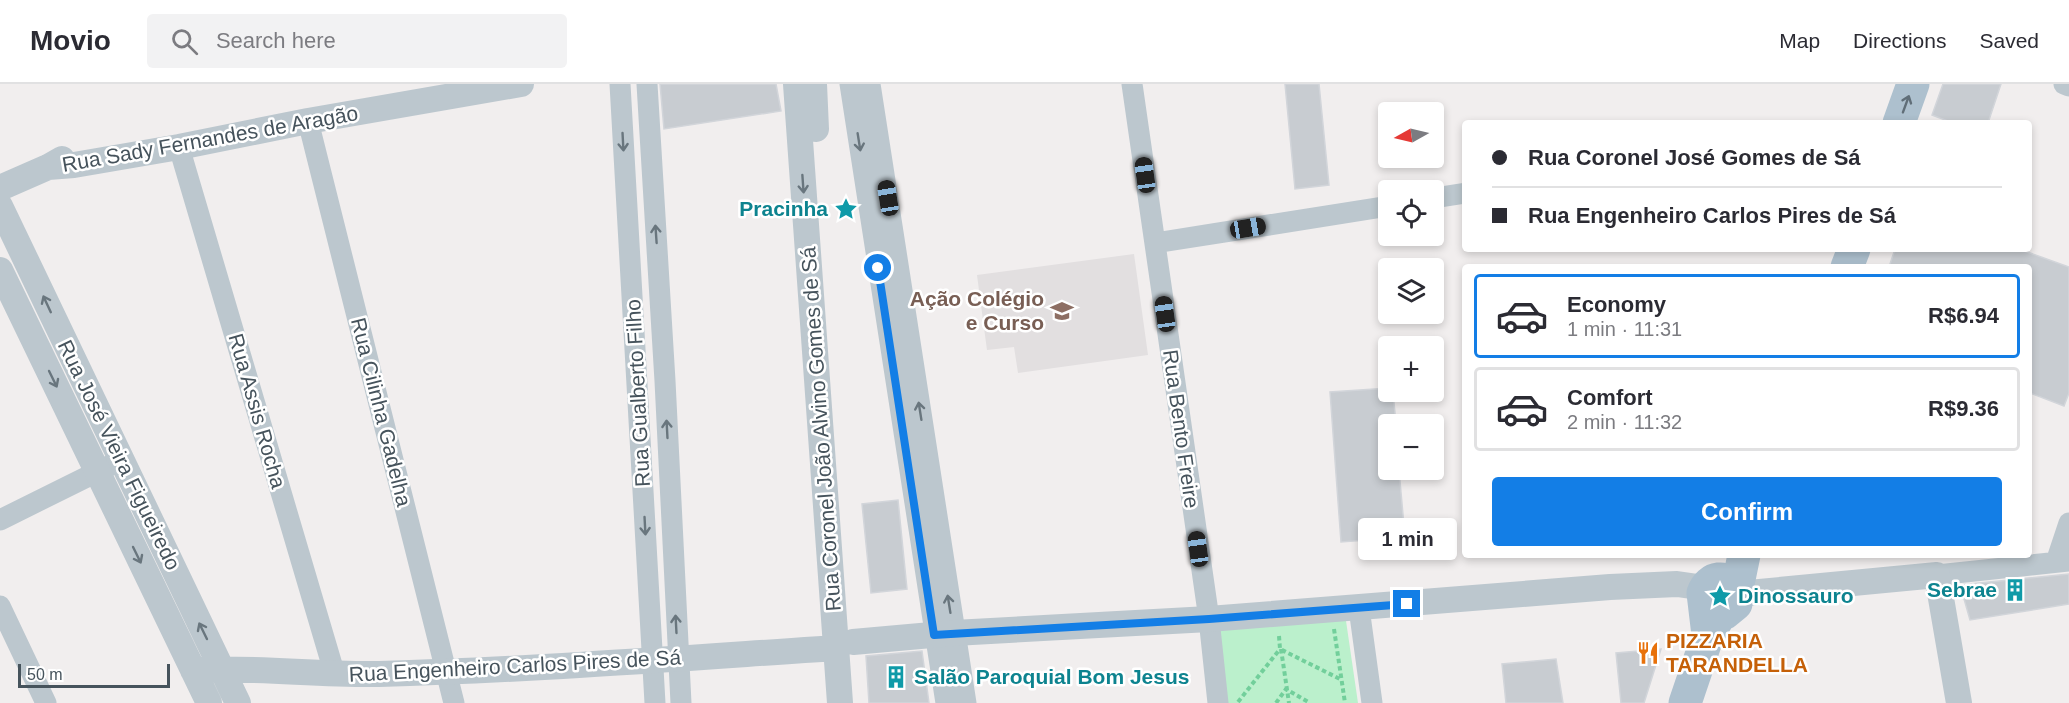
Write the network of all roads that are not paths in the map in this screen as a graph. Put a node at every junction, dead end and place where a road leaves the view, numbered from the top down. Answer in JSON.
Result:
{"nodes":[{"id":1,"x":441,"y":84,"type":"edge"},
{"id":2,"x":521,"y":84,"type":"edge"},
{"id":3,"x":620,"y":84,"type":"edge"},
{"id":4,"x":647,"y":84,"type":"edge"},
{"id":5,"x":796,"y":84,"type":"edge"},
{"id":6,"x":814,"y":84,"type":"edge"},
{"id":7,"x":850,"y":84,"type":"edge"},
{"id":8,"x":870,"y":84,"type":"edge"},
{"id":9,"x":1132,"y":84,"type":"edge"},
{"id":10,"x":1890,"y":84,"type":"edge"},
{"id":11,"x":1913,"y":84,"type":"edge"},
{"id":12,"x":2064,"y":84,"type":"edge"},
{"id":13,"x":2069,"y":86,"type":"edge"},
{"id":14,"x":1877,"y":120,"type":"edge"},
{"id":15,"x":1900,"y":120,"type":"edge"},
{"id":16,"x":308,"y":122,"type":"junction"},
{"id":17,"x":179,"y":147,"type":"junction"},
{"id":18,"x":48,"y":167,"type":"junction"},
{"id":19,"x":0,"y":188,"type":"edge"},
{"id":20,"x":626,"y":189,"type":"junction"},
{"id":21,"x":653,"y":189,"type":"junction"},
{"id":22,"x":1462,"y":194,"type":"edge"},
{"id":23,"x":1444,"y":196,"type":"edge"},
{"id":24,"x":0,"y":206,"type":"edge"},
{"id":25,"x":1378,"y":208,"type":"edge"},
{"id":26,"x":1155,"y":243,"type":"junction"},
{"id":27,"x":816,"y":244,"type":"junction"},
{"id":28,"x":0,"y":270,"type":"edge"},
{"id":29,"x":665,"y":381,"type":"junction"},
{"id":30,"x":637,"y":382,"type":"junction"},
{"id":31,"x":121,"y":460,"type":"junction"},
{"id":32,"x":97,"y":472,"type":"junction"},
{"id":33,"x":0,"y":520,"type":"edge"},
{"id":34,"x":2069,"y":523,"type":"edge"},
{"id":35,"x":1742,"y":558,"type":"edge"},
{"id":36,"x":2062,"y":561,"type":"edge"},
{"id":37,"x":1937,"y":575,"type":"junction"},
{"id":38,"x":1720,"y":595,"type":"edge"},
{"id":39,"x":0,"y":606,"type":"edge"},
{"id":40,"x":1359,"y":608,"type":"junction"},
{"id":41,"x":1209,"y":619,"type":"junction"},
{"id":42,"x":944,"y":634,"type":"junction"},
{"id":43,"x":845,"y":651,"type":"junction"},
{"id":44,"x":678,"y":659,"type":"junction"},
{"id":45,"x":652,"y":660,"type":"junction"},
{"id":46,"x":221,"y":668,"type":"junction"},
{"id":47,"x":193,"y":670,"type":"junction"},
{"id":48,"x":446,"y":672,"type":"junction"},
{"id":49,"x":335,"y":675,"type":"junction"},
{"id":50,"x":1226,"y":698,"type":"edge"},
{"id":51,"x":46,"y":703,"type":"edge"},
{"id":52,"x":209,"y":703,"type":"edge"},
{"id":53,"x":238,"y":703,"type":"edge"},
{"id":54,"x":454,"y":703,"type":"edge"},
{"id":55,"x":655,"y":703,"type":"edge"},
{"id":56,"x":681,"y":703,"type":"edge"},
{"id":57,"x":840,"y":703,"type":"edge"},
{"id":58,"x":858,"y":703,"type":"edge"},
{"id":59,"x":946,"y":703,"type":"edge"},
{"id":60,"x":966,"y":703,"type":"edge"},
{"id":61,"x":1372,"y":703,"type":"edge"},
{"id":62,"x":1685,"y":703,"type":"edge"},
{"id":63,"x":1959,"y":703,"type":"edge"}],
"edges":[{"from":1,"to":18,"type":"street","name":"Rua Sady Fernandes de Aragão"},
{"from":2,"to":16,"type":"street","name":"Rua Sady Fernandes de Aragão"},
{"from":3,"to":20,"type":"street","name":"Rua Gualberto Filho","one_way":true},
{"from":4,"to":21,"type":"street","name":"Rua Gualberto Filho"},
{"from":5,"to":27,"type":"street","name":"Rua Coronel João Alvino Gomes de Sá","one_way":true},
{"from":6,"to":27,"type":"street","name":"Rua Coronel João Alvino Gomes de Sá"},
{"from":7,"to":42,"type":"street","one_way":true},
{"from":42,"to":8,"type":"street","one_way":true},
{"from":9,"to":26,"type":"street","name":"Rua Bento Freire"},
{"from":10,"to":14,"type":"main road"},
{"from":15,"to":11,"type":"main road","one_way":true},
{"from":12,"to":13,"type":"street"},
{"from":16,"to":17,"type":"street","name":"Rua Sady Fernandes de Aragão"},
{"from":16,"to":48,"type":"street","name":"Rua Cilinha Gadelha"},
{"from":17,"to":18,"type":"street","name":"Rua Sady Fernandes de Aragão"},
{"from":17,"to":49,"type":"street","name":"Rua Assis Rocha"},
{"from":18,"to":19,"type":"street"},
{"from":20,"to":21,"type":"street"},
{"from":20,"to":30,"type":"street","name":"Rua Gualberto Filho"},
{"from":29,"to":21,"type":"street","name":"Rua Gualberto Filho","one_way":true},
{"from":22,"to":23,"type":"street"},
{"from":31,"to":24,"type":"street","name":"Rua José Vieira Figueiredo","one_way":true},
{"from":25,"to":26,"type":"street"},
{"from":26,"to":41,"type":"street","name":"Rua Bento Freire"},
{"from":27,"to":43,"type":"street","name":"Rua Coronel João Alvino Gomes de Sá"},
{"from":28,"to":32,"type":"street","name":"Rua José Vieira Figueiredo","one_way":true},
{"from":29,"to":30,"type":"street"},
{"from":44,"to":29,"type":"street","name":"Rua Gualberto Filho","one_way":true},
{"from":30,"to":45,"type":"street","name":"Rua Gualberto Filho","one_way":true},
{"from":31,"to":32,"type":"street"},
{"from":46,"to":31,"type":"street","name":"Rua José Vieira Figueiredo","one_way":true},
{"from":32,"to":33,"type":"street"},
{"from":32,"to":47,"type":"street","name":"Rua José Vieira Figueiredo","one_way":true},
{"from":34,"to":36,"type":"street"},
{"from":35,"to":38,"type":"main road"},
{"from":36,"to":37,"type":"street"},
{"from":37,"to":38,"type":"street","name":"Rua Engenheiro Carlos Pires de Sá"},
{"from":37,"to":63,"type":"street"},
{"from":38,"to":40,"type":"street","name":"Rua Engenheiro Carlos Pires de Sá"},
{"from":38,"to":62,"type":"main road"},
{"from":39,"to":51,"type":"street"},
{"from":40,"to":41,"type":"street","name":"Rua Engenheiro Carlos Pires de Sá"},
{"from":40,"to":61,"type":"street"},
{"from":41,"to":42,"type":"street","name":"Rua Engenheiro Carlos Pires de Sá"},
{"from":41,"to":50,"type":"street","name":"Rua Bento Freire"},
{"from":42,"to":43,"type":"street","name":"Rua Engenheiro Carlos Pires de Sá"},
{"from":42,"to":59,"type":"street"},
{"from":42,"to":60,"type":"street"},
{"from":43,"to":44,"type":"street","name":"Rua Engenheiro Carlos Pires de Sá"},
{"from":43,"to":57,"type":"street","name":"Rua Coronel João Alvino Gomes de Sá"},
{"from":43,"to":58,"type":"street","name":"Rua Coronel João Alvino Gomes de Sá"},
{"from":44,"to":45,"type":"street","name":"Rua Engenheiro Carlos Pires de Sá"},
{"from":44,"to":56,"type":"street","name":"Rua Gualberto Filho"},
{"from":45,"to":48,"type":"street","name":"Rua Engenheiro Carlos Pires de Sá"},
{"from":45,"to":55,"type":"street","name":"Rua Gualberto Filho"},
{"from":46,"to":47,"type":"street","name":"Rua Engenheiro Carlos Pires de Sá"},
{"from":46,"to":49,"type":"street","name":"Rua Engenheiro Carlos Pires de Sá"},
{"from":46,"to":53,"type":"street","name":"Rua José Vieira Figueiredo"},
{"from":47,"to":52,"type":"street","name":"Rua José Vieira Figueiredo"},
{"from":48,"to":49,"type":"street","name":"Rua Engenheiro Carlos Pires de Sá"},
{"from":48,"to":54,"type":"street","name":"Rua Cilinha Gadelha"}]}
